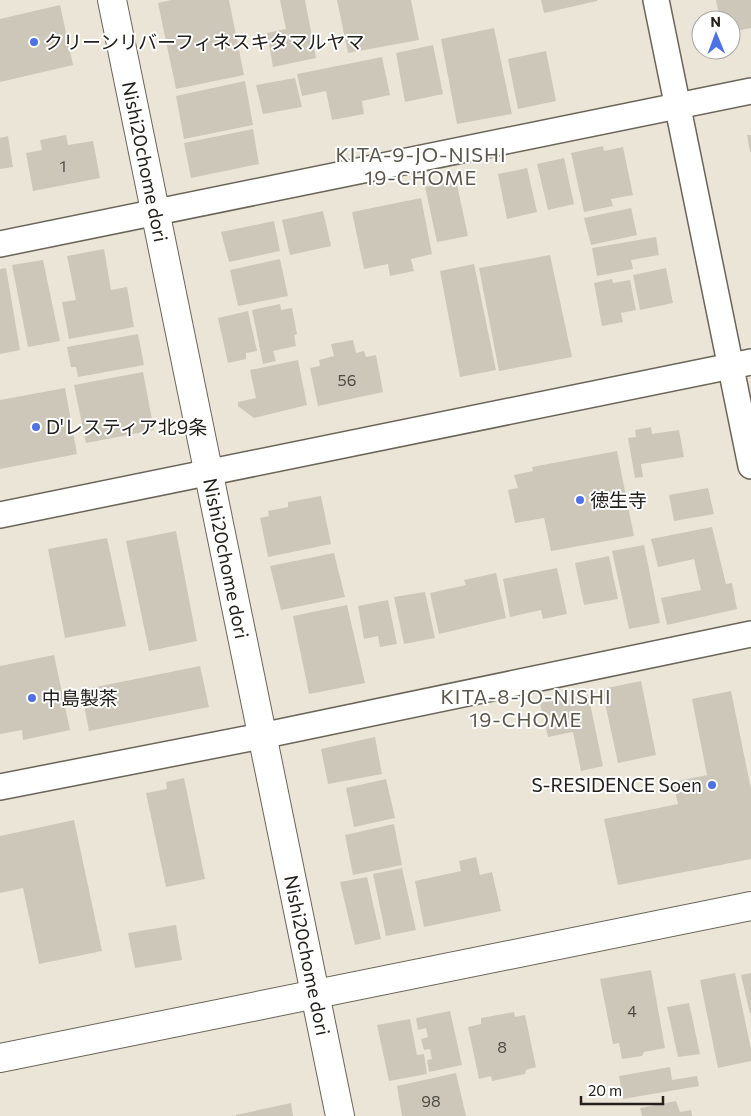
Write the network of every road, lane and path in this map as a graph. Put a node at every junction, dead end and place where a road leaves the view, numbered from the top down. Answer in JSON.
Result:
{"nodes":[{"id":1,"x":112,"y":0,"type":"edge"},
{"id":2,"x":656,"y":0,"type":"edge"},
{"id":3,"x":751,"y":91,"type":"edge"},
{"id":4,"x":678,"y":106,"type":"junction"},
{"id":5,"x":155,"y":212,"type":"junction"},
{"id":6,"x":0,"y":244,"type":"edge"},
{"id":7,"x":741,"y":364,"type":"edge"},
{"id":8,"x":751,"y":466,"type":"edge"},
{"id":9,"x":208,"y":473,"type":"junction"},
{"id":10,"x":0,"y":515,"type":"edge"},
{"id":11,"x":751,"y":634,"type":"edge"},
{"id":12,"x":261,"y":736,"type":"junction"},
{"id":13,"x":0,"y":787,"type":"edge"},
{"id":14,"x":751,"y":906,"type":"edge"},
{"id":15,"x":315,"y":994,"type":"junction"},
{"id":16,"x":0,"y":1058,"type":"edge"},
{"id":17,"x":340,"y":1116,"type":"edge"}],
"edges":[{"from":1,"to":5,"type":"street","name":"Nishi20chome dori"},
{"from":2,"to":4,"type":"street"},
{"from":3,"to":4,"type":"street"},
{"from":4,"to":5,"type":"street"},
{"from":4,"to":7,"type":"street"},
{"from":5,"to":6,"type":"street"},
{"from":5,"to":9,"type":"street","name":"Nishi20chome dori"},
{"from":7,"to":8,"type":"street"},
{"from":7,"to":9,"type":"street"},
{"from":9,"to":10,"type":"street"},
{"from":9,"to":12,"type":"street","name":"Nishi20chome dori"},
{"from":11,"to":12,"type":"street"},
{"from":12,"to":13,"type":"street"},
{"from":12,"to":15,"type":"street","name":"Nishi20chome dori"},
{"from":14,"to":15,"type":"street"},
{"from":15,"to":16,"type":"street"},
{"from":15,"to":17,"type":"street","name":"Nishi20chome dori"}]}
